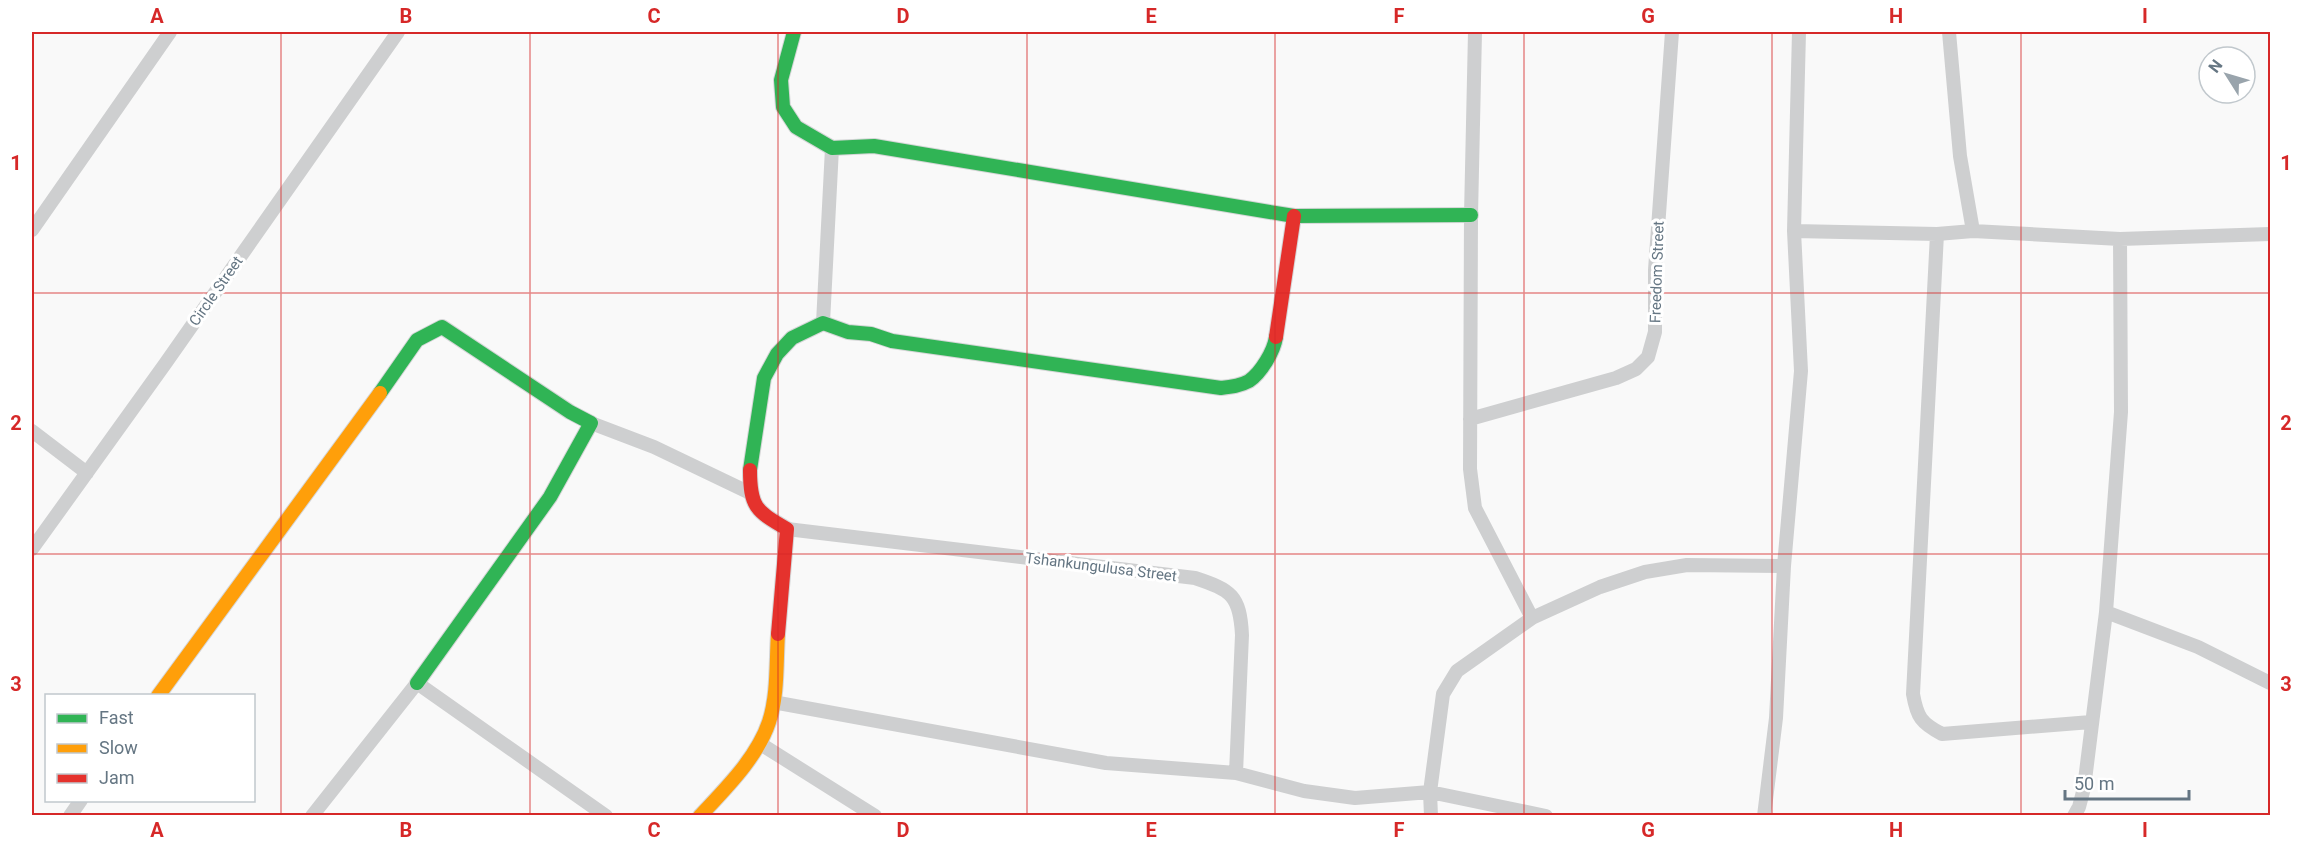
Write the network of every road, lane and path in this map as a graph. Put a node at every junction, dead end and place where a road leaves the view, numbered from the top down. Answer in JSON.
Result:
{"nodes":[{"id":1,"x":170,"y":32,"type":"edge"},
{"id":2,"x":398,"y":32,"type":"edge"},
{"id":3,"x":794,"y":32,"type":"edge"},
{"id":4,"x":1474,"y":32,"type":"edge"},
{"id":5,"x":1672,"y":32,"type":"edge"},
{"id":6,"x":1799,"y":32,"type":"edge"},
{"id":7,"x":1949,"y":32,"type":"edge"},
{"id":8,"x":832,"y":147,"type":"junction"},
{"id":9,"x":1471,"y":215,"type":"junction"},
{"id":10,"x":1294,"y":216,"type":"junction"},
{"id":11,"x":32,"y":230,"type":"edge"},
{"id":12,"x":1794,"y":231,"type":"junction"},
{"id":13,"x":1973,"y":231,"type":"junction"},
{"id":14,"x":1937,"y":234,"type":"junction"},
{"id":15,"x":2271,"y":234,"type":"edge"},
{"id":16,"x":2120,"y":239,"type":"junction"},
{"id":17,"x":823,"y":323,"type":"junction"},
{"id":18,"x":1470,"y":419,"type":"junction"},
{"id":19,"x":591,"y":423,"type":"junction"},
{"id":20,"x":32,"y":431,"type":"edge"},
{"id":21,"x":87,"y":473,"type":"junction"},
{"id":22,"x":750,"y":493,"type":"junction"},
{"id":23,"x":787,"y":529,"type":"junction"},
{"id":24,"x":32,"y":549,"type":"edge"},
{"id":25,"x":1784,"y":566,"type":"junction"},
{"id":26,"x":2106,"y":612,"type":"junction"},
{"id":27,"x":1532,"y":618,"type":"junction"},
{"id":28,"x":417,"y":682,"type":"junction"},
{"id":29,"x":2271,"y":683,"type":"edge"},
{"id":30,"x":159,"y":694,"type":"edge"},
{"id":31,"x":773,"y":702,"type":"junction"},
{"id":32,"x":2091,"y":722,"type":"junction"},
{"id":33,"x":759,"y":743,"type":"junction"},
{"id":34,"x":1236,"y":773,"type":"junction"},
{"id":35,"x":1430,"y":792,"type":"junction"},
{"id":36,"x":80,"y":802,"type":"edge"},
{"id":37,"x":70,"y":816,"type":"edge"},
{"id":38,"x":312,"y":816,"type":"edge"},
{"id":39,"x":606,"y":816,"type":"edge"},
{"id":40,"x":700,"y":816,"type":"edge"},
{"id":41,"x":875,"y":816,"type":"edge"},
{"id":42,"x":1431,"y":816,"type":"edge"},
{"id":43,"x":1546,"y":816,"type":"edge"},
{"id":44,"x":1764,"y":816,"type":"edge"},
{"id":45,"x":2074,"y":816,"type":"edge"}],
"edges":[{"from":1,"to":11,"type":"street"},
{"from":2,"to":21,"type":"street","name":"Circle Street"},
{"from":3,"to":8,"type":"street"},
{"from":4,"to":9,"type":"street"},
{"from":5,"to":18,"type":"street","name":"Freedom Street"},
{"from":6,"to":12,"type":"street"},
{"from":7,"to":13,"type":"street"},
{"from":8,"to":10,"type":"street"},
{"from":8,"to":17,"type":"street"},
{"from":9,"to":10,"type":"street"},
{"from":9,"to":18,"type":"street"},
{"from":10,"to":17,"type":"street"},
{"from":12,"to":14,"type":"street"},
{"from":12,"to":25,"type":"street"},
{"from":13,"to":14,"type":"street"},
{"from":13,"to":16,"type":"street"},
{"from":14,"to":32,"type":"street"},
{"from":15,"to":16,"type":"street"},
{"from":16,"to":26,"type":"street"},
{"from":17,"to":22,"type":"street"},
{"from":18,"to":27,"type":"street"},
{"from":19,"to":22,"type":"street"},
{"from":19,"to":28,"type":"street"},
{"from":19,"to":30,"type":"street"},
{"from":20,"to":21,"type":"street"},
{"from":21,"to":24,"type":"street","name":"Circle Street"},
{"from":22,"to":23,"type":"street"},
{"from":23,"to":31,"type":"street"},
{"from":23,"to":34,"type":"street","name":"Tshankungulusa Street"},
{"from":25,"to":27,"type":"street"},
{"from":25,"to":44,"type":"street"},
{"from":26,"to":29,"type":"street"},
{"from":26,"to":32,"type":"street"},
{"from":27,"to":35,"type":"street"},
{"from":28,"to":38,"type":"street"},
{"from":28,"to":39,"type":"street"},
{"from":31,"to":33,"type":"street"},
{"from":31,"to":34,"type":"street"},
{"from":32,"to":45,"type":"street"},
{"from":33,"to":40,"type":"street"},
{"from":33,"to":41,"type":"street"},
{"from":34,"to":35,"type":"street"},
{"from":35,"to":42,"type":"street"},
{"from":35,"to":43,"type":"street"},
{"from":36,"to":37,"type":"street"}]}
